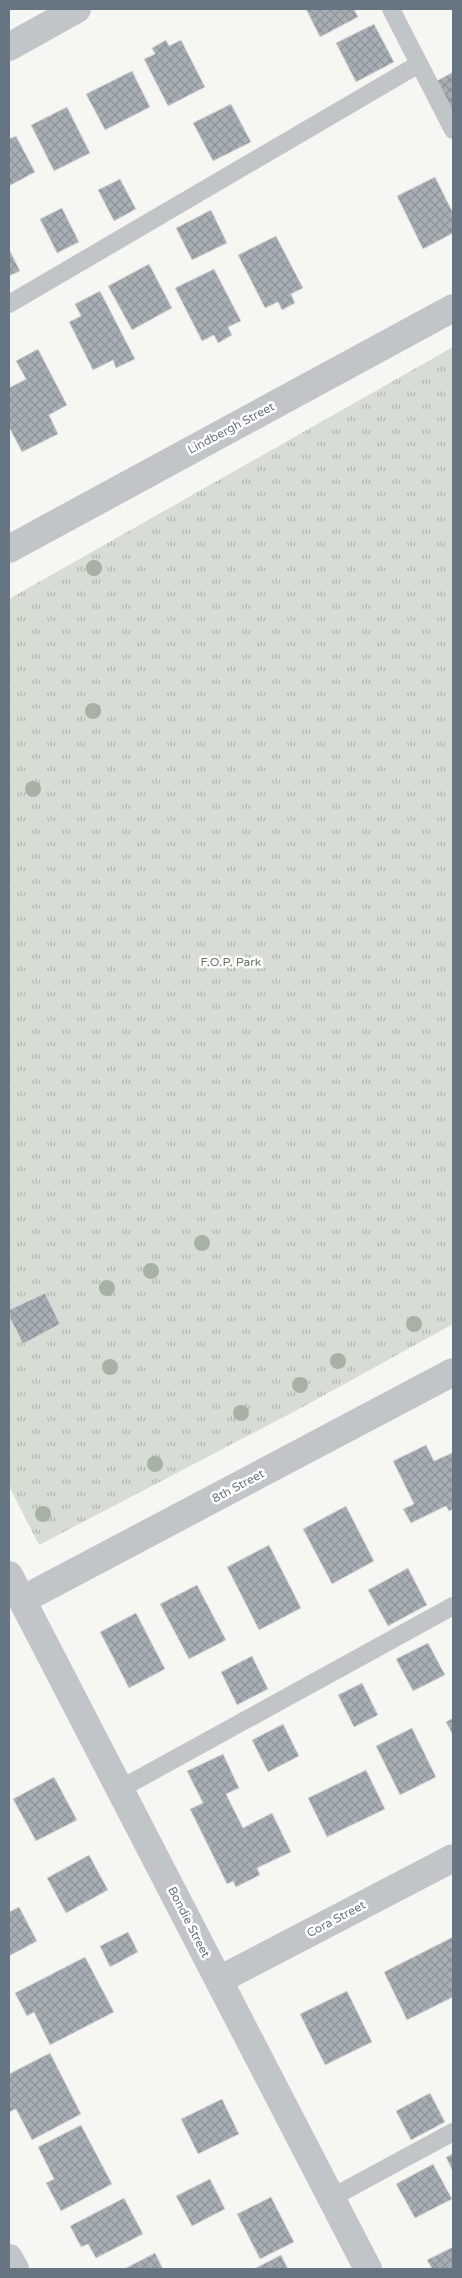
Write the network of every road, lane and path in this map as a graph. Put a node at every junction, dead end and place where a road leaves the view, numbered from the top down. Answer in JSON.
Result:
{"nodes":[{"id":1,"x":78,"y":9,"type":"edge"},
{"id":2,"x":391,"y":9,"type":"edge"},
{"id":3,"x":9,"y":47,"type":"edge"},
{"id":4,"x":419,"y":64,"type":"junction"},
{"id":5,"x":453,"y":130,"type":"edge"},
{"id":6,"x":9,"y":304,"type":"edge"},
{"id":7,"x":453,"y":308,"type":"edge"},
{"id":8,"x":9,"y":549,"type":"edge"},
{"id":9,"x":453,"y":1372,"type":"edge"},
{"id":10,"x":9,"y":1575,"type":"edge"},
{"id":11,"x":22,"y":1600,"type":"junction"},
{"id":12,"x":453,"y":1606,"type":"edge"},
{"id":13,"x":120,"y":1790,"type":"junction"},
{"id":14,"x":453,"y":1858,"type":"edge"},
{"id":15,"x":219,"y":1980,"type":"junction"},
{"id":16,"x":453,"y":2132,"type":"edge"},
{"id":17,"x":331,"y":2198,"type":"junction"},
{"id":18,"x":9,"y":2258,"type":"edge"},
{"id":19,"x":15,"y":2269,"type":"edge"},
{"id":20,"x":368,"y":2269,"type":"edge"}],
"edges":[{"from":1,"to":3,"type":"street"},
{"from":2,"to":4,"type":"lane"},
{"from":4,"to":5,"type":"lane"},
{"from":4,"to":6,"type":"lane"},
{"from":7,"to":8,"type":"street","name":"Lindbergh Street"},
{"from":9,"to":11,"type":"street","name":"8th Street"},
{"from":10,"to":11,"type":"street","name":"Bondie Street"},
{"from":11,"to":13,"type":"street","name":"Bondie Street"},
{"from":12,"to":13,"type":"lane"},
{"from":13,"to":15,"type":"street","name":"Bondie Street"},
{"from":14,"to":15,"type":"street","name":"Cora Street"},
{"from":15,"to":17,"type":"street","name":"Bondie Street"},
{"from":16,"to":17,"type":"lane"},
{"from":17,"to":20,"type":"street","name":"Bondie Street"},
{"from":18,"to":19,"type":"street"}]}
